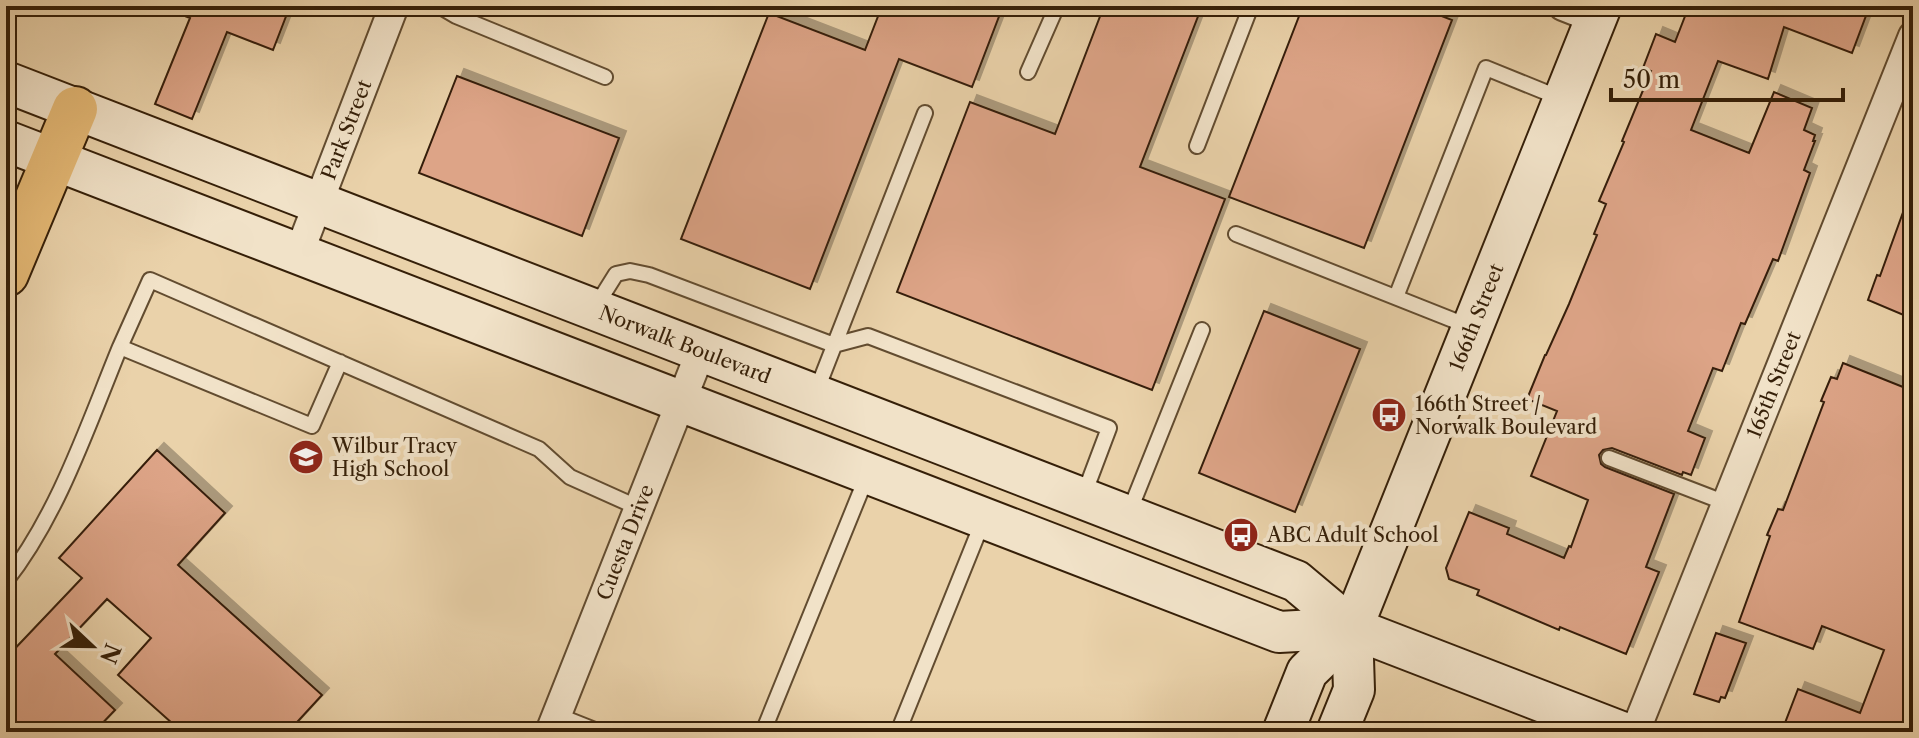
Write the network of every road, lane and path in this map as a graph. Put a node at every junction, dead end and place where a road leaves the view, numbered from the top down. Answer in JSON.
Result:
{"nodes":[{"id":1,"x":394,"y":6,"type":"edge"},
{"id":2,"x":439,"y":6,"type":"edge"},
{"id":3,"x":1057,"y":6,"type":"edge"},
{"id":4,"x":1251,"y":6,"type":"edge"},
{"id":5,"x":1587,"y":10,"type":"edge"},
{"id":6,"x":1913,"y":36,"type":"edge"},
{"id":7,"x":1028,"y":72,"type":"dead end"},
{"id":8,"x":605,"y":77,"type":"dead end"},
{"id":9,"x":6,"y":82,"type":"edge"},
{"id":10,"x":1564,"y":99,"type":"junction"},
{"id":11,"x":75,"y":109,"type":"junction"},
{"id":12,"x":925,"y":113,"type":"dead end"},
{"id":13,"x":6,"y":141,"type":"edge"},
{"id":14,"x":1197,"y":146,"type":"dead end"},
{"id":15,"x":53,"y":159,"type":"junction"},
{"id":16,"x":319,"y":203,"type":"junction"},
{"id":17,"x":1236,"y":234,"type":"dead end"},
{"id":18,"x":299,"y":253,"type":"junction"},
{"id":19,"x":6,"y":274,"type":"edge"},
{"id":20,"x":1396,"y":297,"type":"junction"},
{"id":21,"x":594,"y":309,"type":"junction"},
{"id":22,"x":1473,"y":328,"type":"junction"},
{"id":23,"x":1202,"y":330,"type":"dead end"},
{"id":24,"x":834,"y":345,"type":"junction"},
{"id":25,"x":120,"y":347,"type":"junction"},
{"id":26,"x":701,"y":351,"type":"junction"},
{"id":27,"x":340,"y":362,"type":"junction"},
{"id":28,"x":815,"y":395,"type":"junction"},
{"id":29,"x":682,"y":401,"type":"junction"},
{"id":30,"x":1609,"y":458,"type":"dead end"},
{"id":31,"x":869,"y":472,"type":"junction"},
{"id":32,"x":1082,"y":498,"type":"junction"},
{"id":33,"x":1726,"y":503,"type":"junction"},
{"id":34,"x":639,"y":508,"type":"junction"},
{"id":35,"x":1128,"y":516,"type":"junction"},
{"id":36,"x":985,"y":517,"type":"junction"},
{"id":37,"x":6,"y":581,"type":"edge"},
{"id":38,"x":1352,"y":628,"type":"junction"},
{"id":39,"x":553,"y":724,"type":"edge"},
{"id":40,"x":1578,"y":724,"type":"edge"},
{"id":41,"x":600,"y":732,"type":"edge"},
{"id":42,"x":763,"y":732,"type":"edge"},
{"id":43,"x":898,"y":732,"type":"edge"},
{"id":44,"x":1283,"y":732,"type":"edge"},
{"id":45,"x":1337,"y":732,"type":"edge"},
{"id":46,"x":1621,"y":732,"type":"edge"},
{"id":47,"x":1635,"y":732,"type":"edge"}],
"edges":[{"from":1,"to":16,"type":"street","name":"Park Street"},
{"from":2,"to":8,"type":"lane"},
{"from":3,"to":7,"type":"lane"},
{"from":4,"to":14,"type":"lane"},
{"from":5,"to":10,"type":"main road","name":"166th Street"},
{"from":6,"to":33,"type":"street","name":"165th Street"},
{"from":9,"to":11,"type":"main road","name":"Norwalk Boulevard"},
{"from":10,"to":20,"type":"lane"},
{"from":10,"to":22,"type":"main road","name":"166th Street"},
{"from":11,"to":15,"type":"highway"},
{"from":11,"to":16,"type":"main road","name":"Norwalk Boulevard"},
{"from":12,"to":24,"type":"lane"},
{"from":13,"to":15,"type":"main road","name":"Norwalk Boulevard"},
{"from":15,"to":18,"type":"main road","name":"Norwalk Boulevard"},
{"from":15,"to":19,"type":"highway"},
{"from":16,"to":18,"type":"street","name":"Park Street"},
{"from":16,"to":21,"type":"main road","name":"Norwalk Boulevard"},
{"from":17,"to":20,"type":"lane"},
{"from":18,"to":29,"type":"main road","name":"Norwalk Boulevard"},
{"from":20,"to":22,"type":"lane"},
{"from":21,"to":24,"type":"lane"},
{"from":21,"to":26,"type":"main road","name":"Norwalk Boulevard"},
{"from":22,"to":38,"type":"main road","name":"166th Street"},
{"from":23,"to":35,"type":"lane"},
{"from":24,"to":28,"type":"lane"},
{"from":24,"to":32,"type":"lane"},
{"from":25,"to":27,"type":"lane"},
{"from":25,"to":27,"type":"lane"},
{"from":25,"to":37,"type":"lane"},
{"from":26,"to":28,"type":"main road","name":"Norwalk Boulevard"},
{"from":26,"to":29,"type":"street","name":"Cuesta Drive"},
{"from":27,"to":34,"type":"lane"},
{"from":28,"to":32,"type":"main road","name":"Norwalk Boulevard"},
{"from":29,"to":31,"type":"main road","name":"Norwalk Boulevard"},
{"from":29,"to":34,"type":"street","name":"Cuesta Drive"},
{"from":30,"to":33,"type":"lane"},
{"from":31,"to":36,"type":"main road","name":"Norwalk Boulevard"},
{"from":31,"to":42,"type":"lane"},
{"from":32,"to":35,"type":"main road","name":"Norwalk Boulevard"},
{"from":33,"to":47,"type":"street","name":"165th Street"},
{"from":34,"to":39,"type":"street","name":"Cuesta Drive"},
{"from":35,"to":38,"type":"main road","name":"Norwalk Boulevard"},
{"from":36,"to":38,"type":"main road","name":"Norwalk Boulevard"},
{"from":36,"to":43,"type":"lane"},
{"from":38,"to":40,"type":"main road","name":"Norwalk Boulevard"},
{"from":38,"to":44,"type":"main road","name":"166th Street"},
{"from":38,"to":45,"type":"main road","name":"166th Street"},
{"from":39,"to":41,"type":"lane"},
{"from":40,"to":46,"type":"main road","name":"Norwalk Boulevard"}]}
